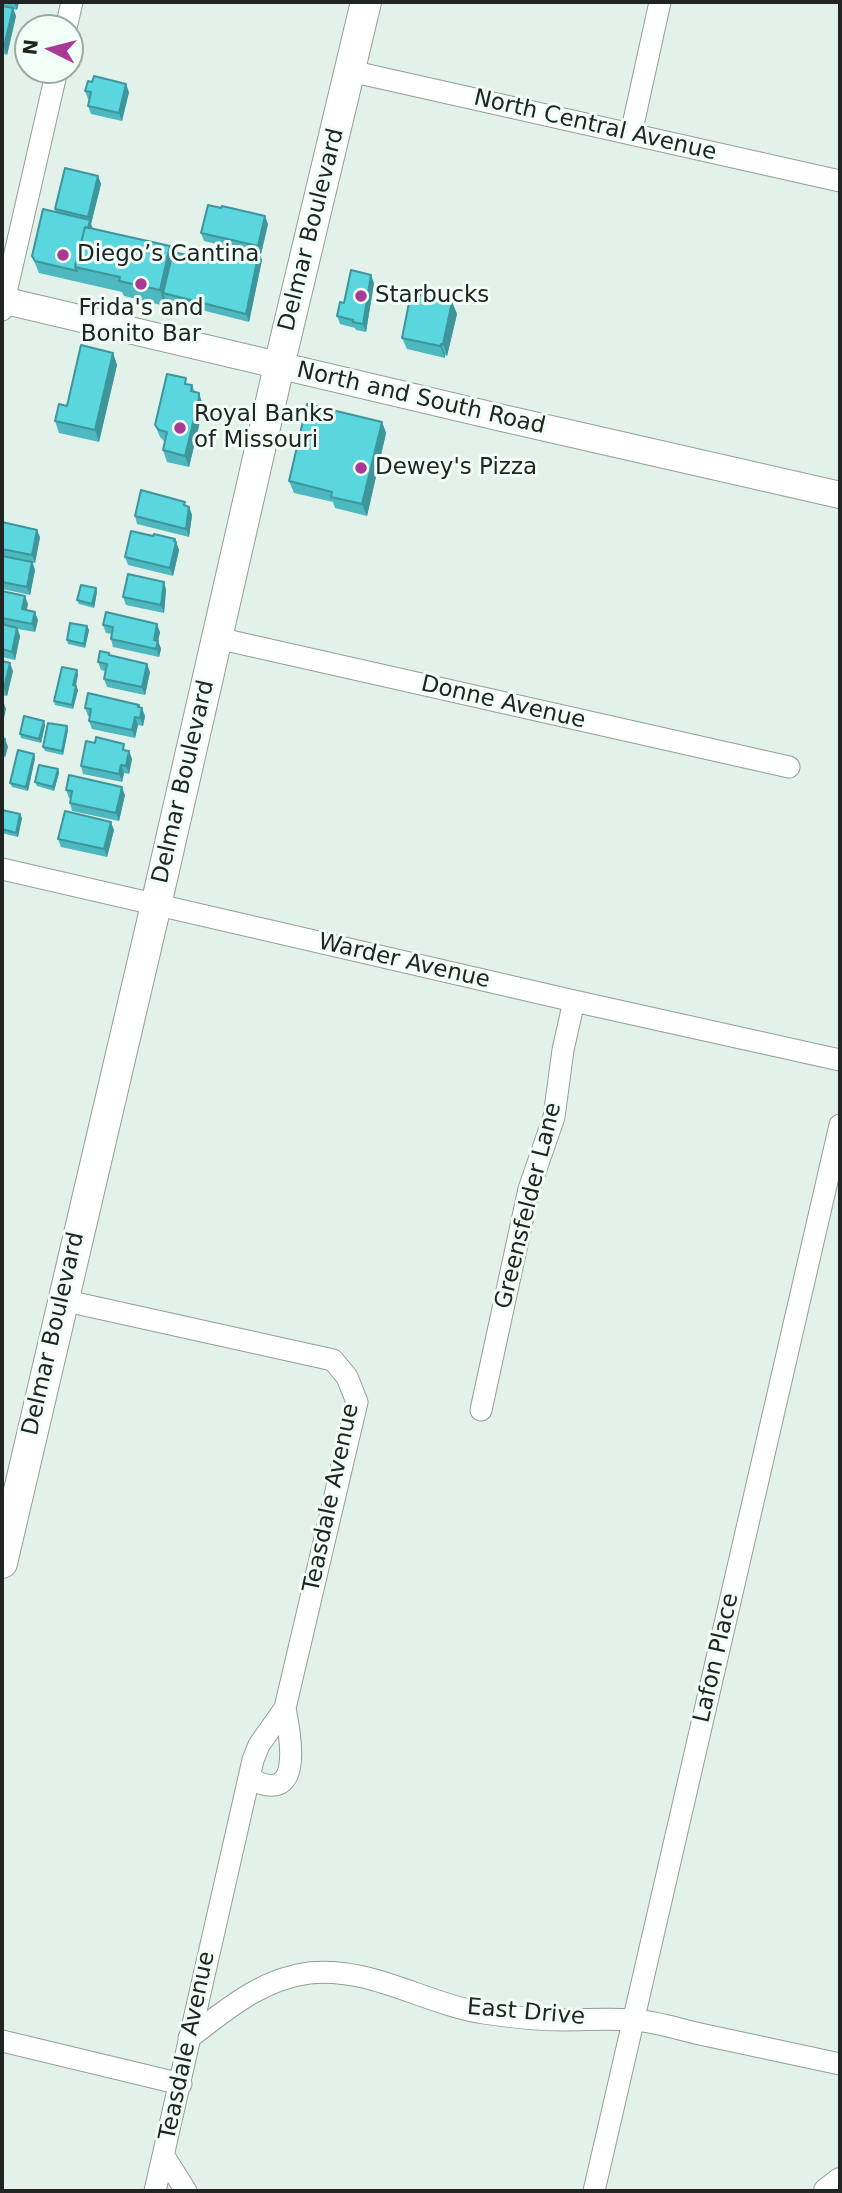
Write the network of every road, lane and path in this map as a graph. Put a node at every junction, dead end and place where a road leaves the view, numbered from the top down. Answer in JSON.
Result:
{"nodes":[{"id":1,"x":366,"y":2,"type":"edge"},
{"id":2,"x":660,"y":2,"type":"edge"},
{"id":3,"x":350,"y":71,"type":"junction"},
{"id":4,"x":54,"y":84,"type":"edge"},
{"id":5,"x":631,"y":134,"type":"junction"},
{"id":6,"x":840,"y":181,"type":"edge"},
{"id":7,"x":2,"y":304,"type":"edge"},
{"id":8,"x":279,"y":366,"type":"junction"},
{"id":9,"x":840,"y":495,"type":"edge"},
{"id":10,"x":217,"y":638,"type":"junction"},
{"id":11,"x":789,"y":767,"type":"dead end"},
{"id":12,"x":2,"y":869,"type":"edge"},
{"id":13,"x":156,"y":905,"type":"junction"},
{"id":14,"x":574,"y":1001,"type":"junction"},
{"id":15,"x":840,"y":1047,"type":"edge"},
{"id":16,"x":808,"y":1053,"type":"junction"},
{"id":17,"x":840,"y":1060,"type":"edge"},
{"id":18,"x":840,"y":1125,"type":"edge"},
{"id":19,"x":62,"y":1300,"type":"junction"},
{"id":20,"x":481,"y":1410,"type":"dead end"},
{"id":21,"x":2,"y":1563,"type":"edge"},
{"id":22,"x":285,"y":1708,"type":"junction"},
{"id":23,"x":249,"y":1778,"type":"junction"},
{"id":24,"x":634,"y":2020,"type":"junction"},
{"id":25,"x":189,"y":2038,"type":"junction"},
{"id":26,"x":2,"y":2041,"type":"edge"},
{"id":27,"x":840,"y":2064,"type":"edge"},
{"id":28,"x":181,"y":2084,"type":"junction"},
{"id":29,"x":164,"y":2156,"type":"junction"},
{"id":30,"x":840,"y":2181,"type":"edge"},
{"id":31,"x":155,"y":2191,"type":"edge"},
{"id":32,"x":186,"y":2191,"type":"edge"},
{"id":33,"x":594,"y":2191,"type":"edge"},
{"id":34,"x":827,"y":2191,"type":"edge"}],
"edges":[{"from":1,"to":3,"type":"main road","name":"Delmar Boulevard"},
{"from":2,"to":5,"type":"street"},
{"from":3,"to":5,"type":"street","name":"North Central Avenue"},
{"from":3,"to":8,"type":"main road","name":"Delmar Boulevard"},
{"from":4,"to":7,"type":"street"},
{"from":5,"to":6,"type":"street","name":"North Central Avenue"},
{"from":7,"to":8,"type":"street","name":"North and South Road"},
{"from":8,"to":9,"type":"street","name":"North and South Road"},
{"from":8,"to":10,"type":"main road","name":"Delmar Boulevard"},
{"from":10,"to":11,"type":"street","name":"Donne Avenue"},
{"from":10,"to":13,"type":"main road","name":"Delmar Boulevard"},
{"from":12,"to":13,"type":"street","name":"Warder Avenue"},
{"from":13,"to":14,"type":"street","name":"Warder Avenue"},
{"from":13,"to":19,"type":"main road","name":"Delmar Boulevard"},
{"from":14,"to":16,"type":"street","name":"Warder Avenue"},
{"from":14,"to":20,"type":"street","name":"Greensfelder Lane"},
{"from":15,"to":16,"type":"street","name":"Warder Avenue"},
{"from":16,"to":17,"type":"street","name":"Warder Avenue"},
{"from":18,"to":24,"type":"street","name":"Lafon Place"},
{"from":19,"to":21,"type":"main road","name":"Delmar Boulevard"},
{"from":19,"to":22,"type":"street","name":"Teasdale Avenue"},
{"from":22,"to":23,"type":"street","name":"Teasdale Avenue"},
{"from":22,"to":23,"type":"street","name":"Teasdale Avenue"},
{"from":23,"to":25,"type":"street","name":"Teasdale Avenue"},
{"from":24,"to":25,"type":"street","name":"East Drive"},
{"from":24,"to":27,"type":"street","name":"East Drive"},
{"from":24,"to":33,"type":"street","name":"Lafon Place"},
{"from":25,"to":28,"type":"street","name":"Teasdale Avenue"},
{"from":26,"to":28,"type":"street"},
{"from":28,"to":29,"type":"street","name":"Teasdale Avenue"},
{"from":29,"to":31,"type":"street","name":"Teasdale Avenue"},
{"from":29,"to":32,"type":"street"},
{"from":30,"to":34,"type":"street"}]}
